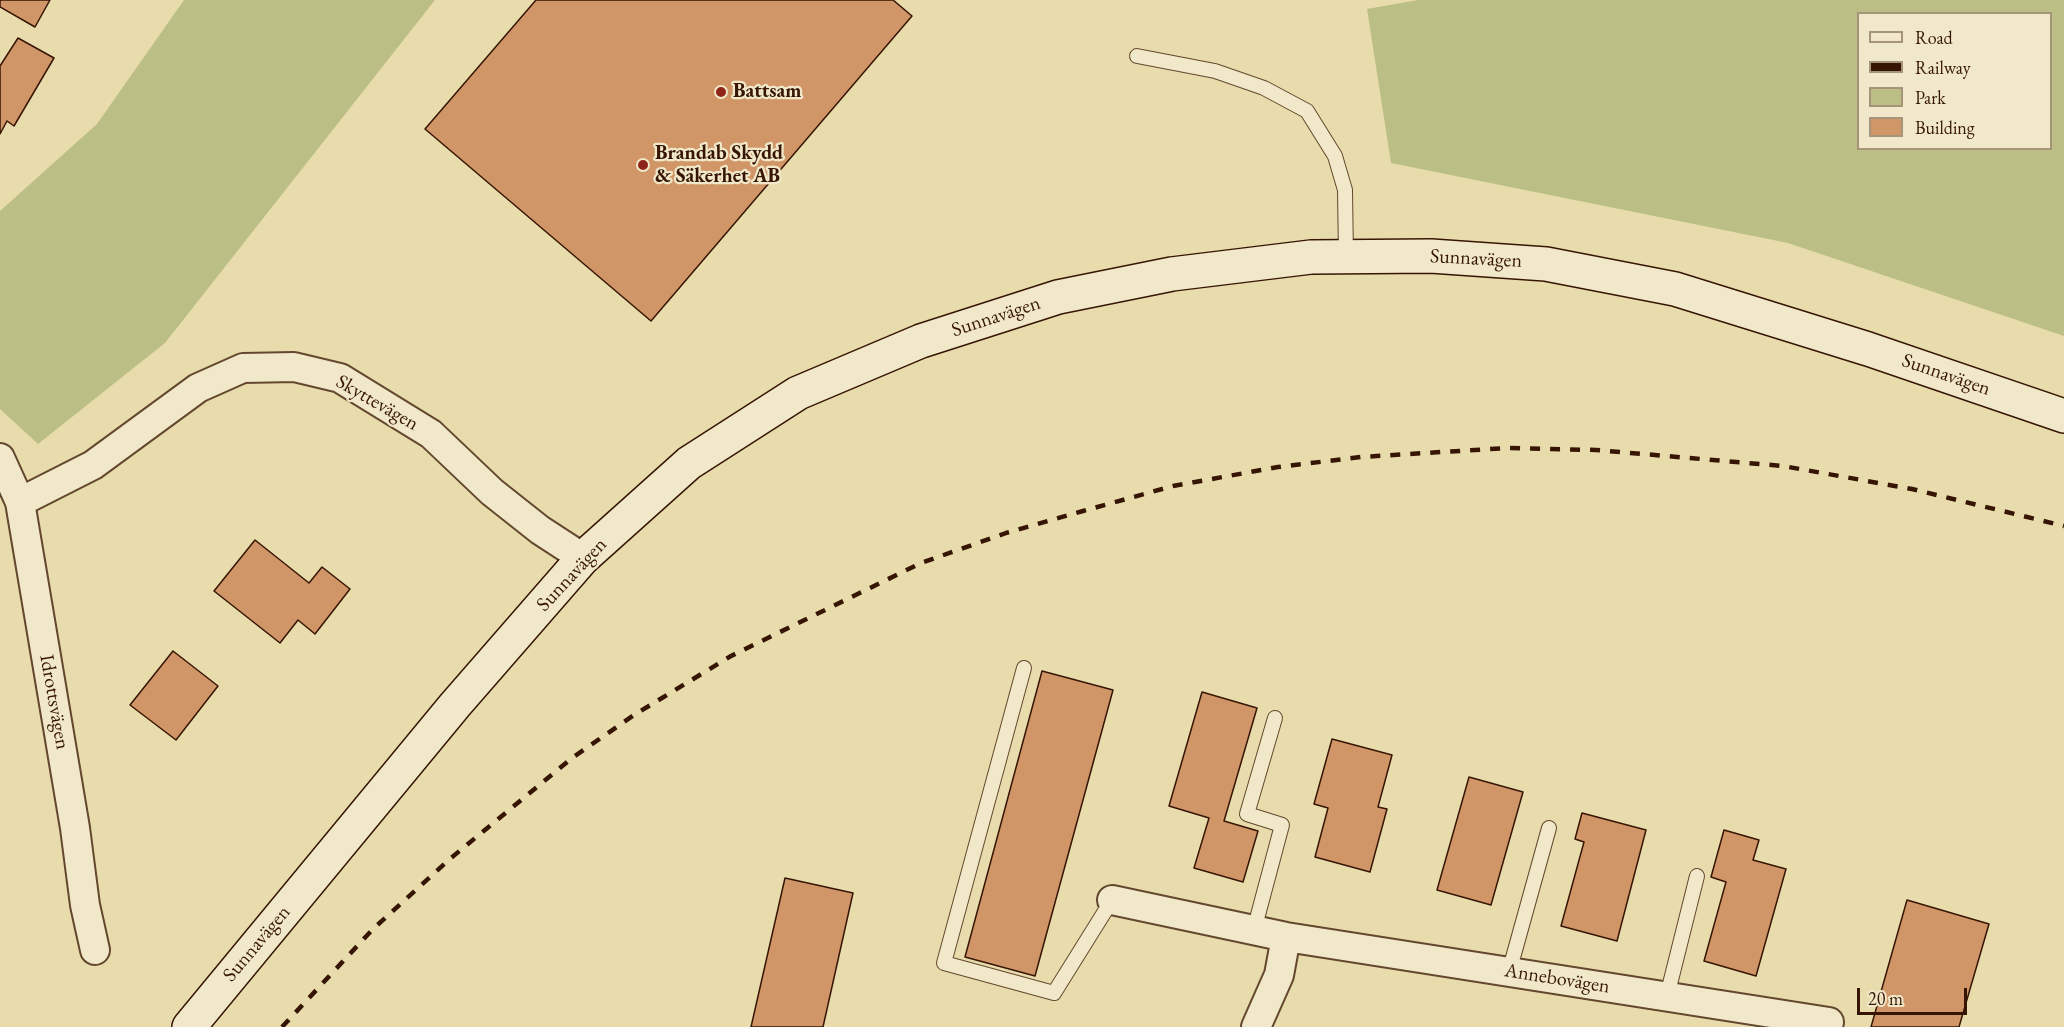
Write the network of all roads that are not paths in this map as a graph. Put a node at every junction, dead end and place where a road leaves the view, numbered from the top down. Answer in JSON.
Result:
{"nodes":[{"id":1,"x":1137,"y":56,"type":"dead end"},
{"id":2,"x":1346,"y":257,"type":"junction"},
{"id":3,"x":2064,"y":416,"type":"edge"},
{"id":4,"x":0,"y":458,"type":"edge"},
{"id":5,"x":20,"y":502,"type":"junction"},
{"id":6,"x":583,"y":558,"type":"junction"},
{"id":7,"x":1024,"y":668,"type":"dead end"},
{"id":8,"x":1275,"y":718,"type":"dead end"},
{"id":9,"x":1549,"y":828,"type":"dead end"},
{"id":10,"x":1696,"y":876,"type":"dead end"},
{"id":11,"x":1112,"y":900,"type":"joint"},
{"id":12,"x":1254,"y":930,"type":"junction"},
{"id":13,"x":1286,"y":937,"type":"junction"},
{"id":14,"x":95,"y":950,"type":"dead end"},
{"id":15,"x":1509,"y":972,"type":"junction"},
{"id":16,"x":1667,"y":996,"type":"junction"},
{"id":17,"x":1829,"y":1022,"type":"dead end"},
{"id":18,"x":189,"y":1027,"type":"edge"},
{"id":19,"x":1256,"y":1027,"type":"edge"}],
"edges":[{"from":1,"to":2,"type":"lane"},
{"from":2,"to":3,"type":"main road","name":"Sunnavägen"},
{"from":2,"to":6,"type":"main road","name":"Sunnavägen"},
{"from":4,"to":5,"type":"street","name":"Idrottsvägen"},
{"from":5,"to":6,"type":"street","name":"Skyttevägen"},
{"from":5,"to":14,"type":"street","name":"Idrottsvägen"},
{"from":6,"to":18,"type":"main road","name":"Sunnavägen"},
{"from":7,"to":11,"type":"lane"},
{"from":8,"to":12,"type":"lane"},
{"from":9,"to":15,"type":"lane"},
{"from":10,"to":16,"type":"lane"},
{"from":11,"to":12,"type":"street","name":"Annebovägen"},
{"from":12,"to":13,"type":"street","name":"Annebovägen"},
{"from":13,"to":15,"type":"street","name":"Annebovägen"},
{"from":13,"to":19,"type":"street"},
{"from":15,"to":16,"type":"street","name":"Annebovägen"},
{"from":16,"to":17,"type":"street","name":"Annebovägen"}]}
